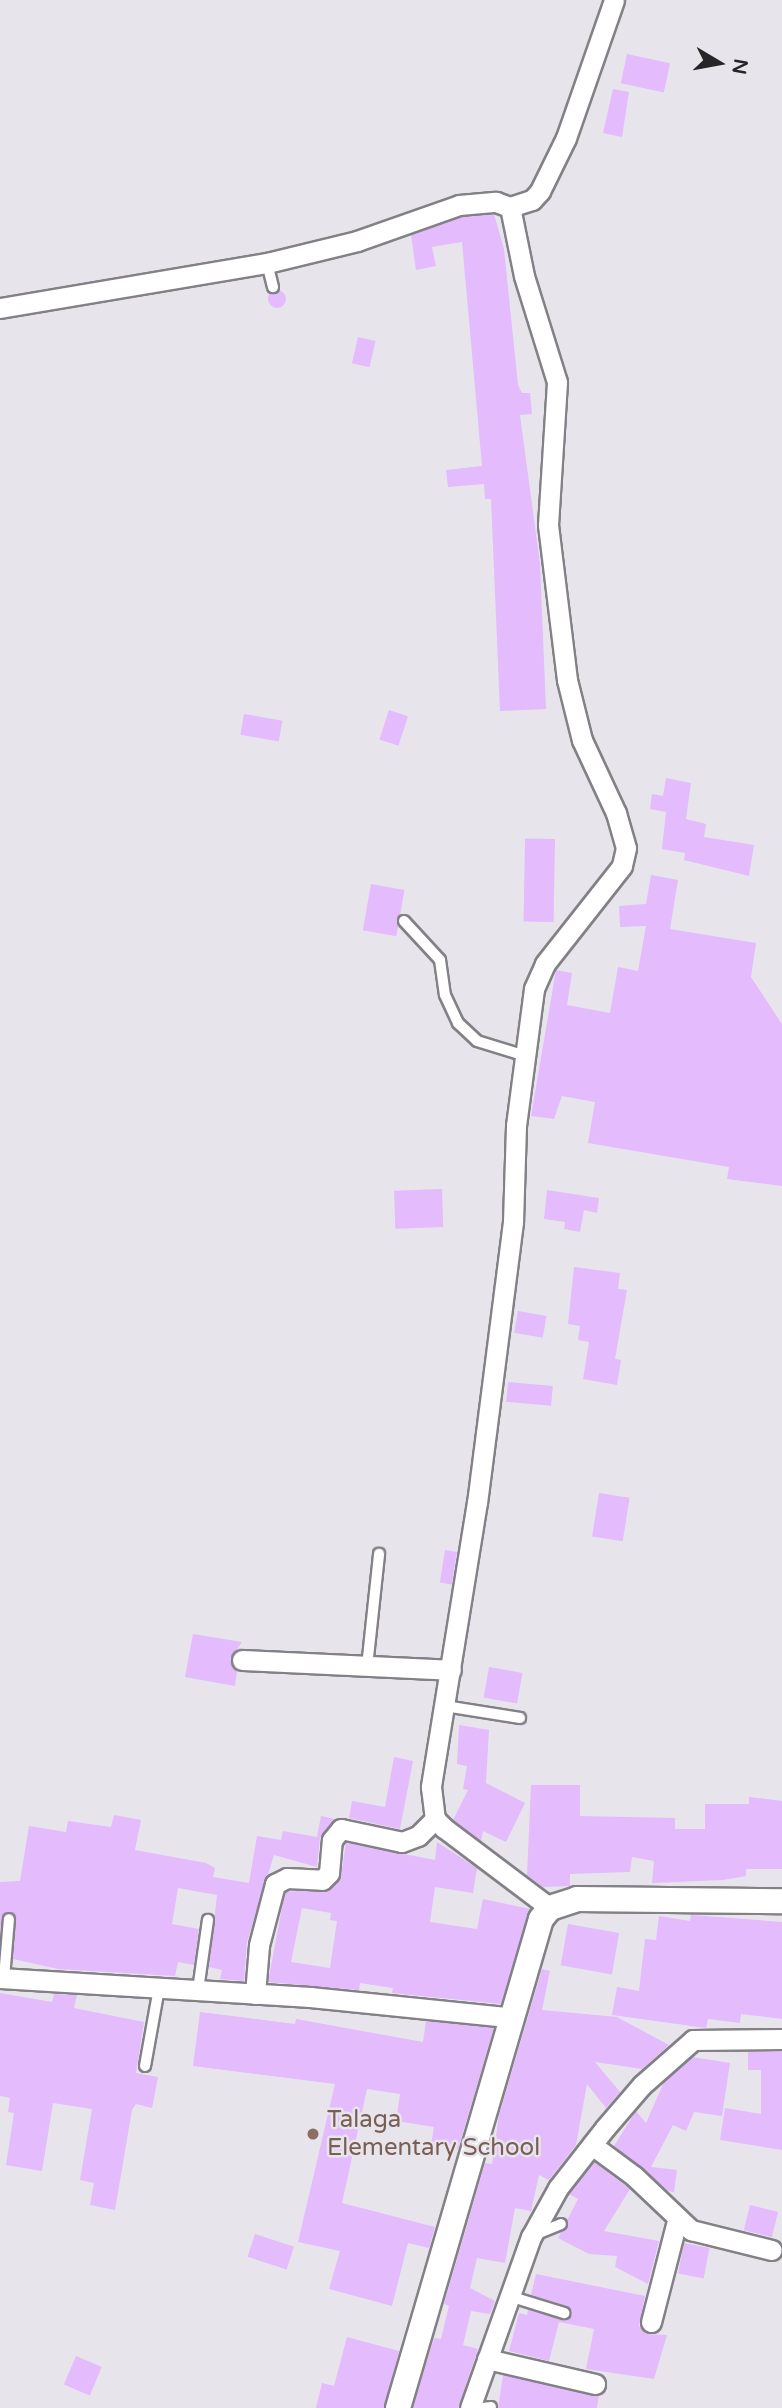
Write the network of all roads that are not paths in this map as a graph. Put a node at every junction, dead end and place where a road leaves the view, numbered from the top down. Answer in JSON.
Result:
{"nodes":[{"id":1,"x":614,"y":0,"type":"edge"},
{"id":2,"x":510,"y":207,"type":"junction"},
{"id":3,"x":267,"y":263,"type":"junction"},
{"id":4,"x":273,"y":288,"type":"dead end"},
{"id":5,"x":0,"y":308,"type":"edge"},
{"id":6,"x":404,"y":921,"type":"dead end"},
{"id":7,"x":526,"y":1056,"type":"junction"},
{"id":8,"x":379,"y":1554,"type":"dead end"},
{"id":9,"x":242,"y":1660,"type":"dead end"},
{"id":10,"x":366,"y":1668,"type":"junction"},
{"id":11,"x":451,"y":1670,"type":"junction"},
{"id":12,"x":445,"y":1706,"type":"junction"},
{"id":13,"x":520,"y":1718,"type":"dead end"},
{"id":14,"x":435,"y":1819,"type":"junction"},
{"id":15,"x":782,"y":1901,"type":"edge"},
{"id":16,"x":550,"y":1908,"type":"junction"},
{"id":17,"x":9,"y":1919,"type":"dead end"},
{"id":18,"x":208,"y":1920,"type":"dead end"},
{"id":19,"x":2,"y":1978,"type":"edge"},
{"id":20,"x":159,"y":1988,"type":"junction"},
{"id":21,"x":198,"y":1990,"type":"junction"},
{"id":22,"x":255,"y":1994,"type":"junction"},
{"id":23,"x":508,"y":2017,"type":"junction"},
{"id":24,"x":782,"y":2039,"type":"edge"},
{"id":25,"x":145,"y":2066,"type":"dead end"},
{"id":26,"x":592,"y":2145,"type":"junction"},
{"id":27,"x":677,"y":2221,"type":"junction"},
{"id":28,"x":561,"y":2224,"type":"dead end"},
{"id":29,"x":531,"y":2237,"type":"junction"},
{"id":30,"x":772,"y":2250,"type":"dead end"},
{"id":31,"x":509,"y":2296,"type":"junction"},
{"id":32,"x":564,"y":2313,"type":"dead end"},
{"id":33,"x":651,"y":2322,"type":"dead end"},
{"id":34,"x":488,"y":2358,"type":"junction"},
{"id":35,"x":595,"y":2384,"type":"dead end"},
{"id":36,"x":398,"y":2408,"type":"edge"},
{"id":37,"x":470,"y":2408,"type":"edge"}],
"edges":[{"from":1,"to":2,"type":"street"},
{"from":2,"to":3,"type":"street"},
{"from":2,"to":7,"type":"street"},
{"from":3,"to":4,"type":"lane"},
{"from":3,"to":5,"type":"street"},
{"from":6,"to":7,"type":"lane"},
{"from":7,"to":11,"type":"street"},
{"from":8,"to":10,"type":"lane"},
{"from":9,"to":10,"type":"street"},
{"from":10,"to":11,"type":"street"},
{"from":11,"to":12,"type":"street"},
{"from":12,"to":13,"type":"lane"},
{"from":12,"to":14,"type":"street"},
{"from":14,"to":16,"type":"street"},
{"from":14,"to":22,"type":"street"},
{"from":15,"to":16,"type":"street"},
{"from":16,"to":23,"type":"street"},
{"from":17,"to":19,"type":"lane"},
{"from":18,"to":21,"type":"lane"},
{"from":19,"to":20,"type":"street"},
{"from":20,"to":21,"type":"street"},
{"from":20,"to":25,"type":"lane"},
{"from":21,"to":22,"type":"street"},
{"from":22,"to":23,"type":"street"},
{"from":23,"to":36,"type":"street"},
{"from":24,"to":26,"type":"street"},
{"from":26,"to":27,"type":"street"},
{"from":26,"to":29,"type":"street"},
{"from":27,"to":30,"type":"street"},
{"from":27,"to":33,"type":"street"},
{"from":28,"to":29,"type":"lane"},
{"from":29,"to":31,"type":"street"},
{"from":31,"to":32,"type":"lane"},
{"from":31,"to":34,"type":"street"},
{"from":34,"to":35,"type":"street"},
{"from":34,"to":37,"type":"street"}]}
